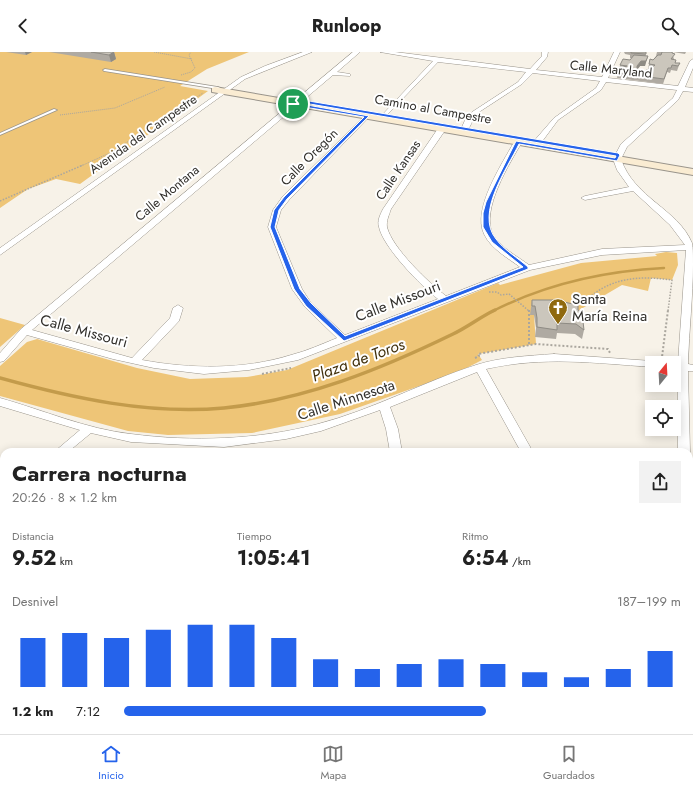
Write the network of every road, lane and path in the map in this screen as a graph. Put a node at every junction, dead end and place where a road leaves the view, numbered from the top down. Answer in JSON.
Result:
{"nodes":[{"id":1,"x":154,"y":52,"type":"edge"},
{"id":2,"x":191,"y":52,"type":"edge"},
{"id":3,"x":309,"y":52,"type":"edge"},
{"id":4,"x":357,"y":52,"type":"edge"},
{"id":5,"x":383,"y":52,"type":"edge"},
{"id":6,"x":545,"y":52,"type":"edge"},
{"id":7,"x":617,"y":52,"type":"edge"},
{"id":8,"x":300,"y":53,"type":"edge"},
{"id":9,"x":192,"y":59,"type":"junction"},
{"id":10,"x":437,"y":60,"type":"junction"},
{"id":11,"x":693,"y":61,"type":"edge"},
{"id":12,"x":105,"y":70,"type":"dead end"},
{"id":13,"x":532,"y":72,"type":"junction"},
{"id":14,"x":330,"y":73,"type":"junction"},
{"id":15,"x":348,"y":75,"type":"dead end"},
{"id":16,"x":179,"y":76,"type":"dead end"},
{"id":17,"x":605,"y":80,"type":"junction"},
{"id":18,"x":167,"y":87,"type":"dead end"},
{"id":19,"x":681,"y":89,"type":"junction"},
{"id":20,"x":221,"y":90,"type":"junction"},
{"id":21,"x":693,"y":90,"type":"edge"},
{"id":22,"x":195,"y":92,"type":"dead end"},
{"id":23,"x":295,"y":102,"type":"junction"},
{"id":24,"x":55,"y":110,"type":"dead end"},
{"id":25,"x":59,"y":115,"type":"dead end"},
{"id":26,"x":386,"y":115,"type":"junction"},
{"id":27,"x":367,"y":116,"type":"junction"},
{"id":28,"x":442,"y":129,"type":"junction"},
{"id":29,"x":465,"y":129,"type":"junction"},
{"id":30,"x":0,"y":134,"type":"edge"},
{"id":31,"x":538,"y":141,"type":"junction"},
{"id":32,"x":518,"y":142,"type":"junction"},
{"id":33,"x":617,"y":157,"type":"junction"},
{"id":34,"x":693,"y":168,"type":"edge"},
{"id":35,"x":693,"y":172,"type":"edge"},
{"id":36,"x":636,"y":188,"type":"junction"},
{"id":37,"x":585,"y":198,"type":"dead end"},
{"id":38,"x":0,"y":201,"type":"edge"},
{"id":39,"x":53,"y":210,"type":"junction"},
{"id":40,"x":0,"y":244,"type":"edge"},
{"id":41,"x":690,"y":247,"type":"junction"},
{"id":42,"x":0,"y":252,"type":"edge"},
{"id":43,"x":526,"y":268,"type":"junction"},
{"id":44,"x":487,"y":291,"type":"dead end"},
{"id":45,"x":444,"y":300,"type":"junction"},
{"id":46,"x":178,"y":308,"type":"dead end"},
{"id":47,"x":529,"y":309,"type":"junction"},
{"id":48,"x":533,"y":309,"type":"edge"},
{"id":49,"x":572,"y":309,"type":"edge"},
{"id":50,"x":25,"y":331,"type":"junction"},
{"id":51,"x":344,"y":339,"type":"junction"},
{"id":52,"x":529,"y":345,"type":"junction"},
{"id":53,"x":611,"y":356,"type":"dead end"},
{"id":54,"x":662,"y":356,"type":"edge"},
{"id":55,"x":679,"y":356,"type":"edge"},
{"id":56,"x":0,"y":359,"type":"edge"},
{"id":57,"x":135,"y":360,"type":"junction"},
{"id":58,"x":645,"y":361,"type":"edge"},
{"id":59,"x":476,"y":363,"type":"junction"},
{"id":60,"x":681,"y":366,"type":"edge"},
{"id":61,"x":294,"y":367,"type":"dead end"},
{"id":62,"x":693,"y":368,"type":"edge"},
{"id":63,"x":255,"y":376,"type":"dead end"},
{"id":64,"x":680,"y":392,"type":"edge"},
{"id":65,"x":0,"y":402,"type":"edge"},
{"id":66,"x":384,"y":406,"type":"junction"},
{"id":67,"x":89,"y":429,"type":"junction"},
{"id":68,"x":65,"y":448,"type":"edge"},
{"id":69,"x":223,"y":448,"type":"edge"},
{"id":70,"x":395,"y":448,"type":"edge"},
{"id":71,"x":525,"y":448,"type":"edge"},
{"id":72,"x":684,"y":448,"type":"edge"}],
"edges":[{"from":1,"to":9,"type":"path"},
{"from":2,"to":9,"type":"path"},
{"from":3,"to":8,"type":"street","name":"Avenida del Campestre"},
{"from":4,"to":14,"type":"street","name":"Calle Montana"},
{"from":5,"to":10,"type":"street","name":"Calle Maryland"},
{"from":6,"to":13,"type":"street"},
{"from":7,"to":17,"type":"street"},
{"from":8,"to":20,"type":"street","name":"Avenida del Campestre"},
{"from":9,"to":16,"type":"path"},
{"from":10,"to":13,"type":"street","name":"Calle Maryland"},
{"from":10,"to":26,"type":"street"},
{"from":11,"to":19,"type":"street"},
{"from":12,"to":20,"type":"lane","name":"Camino al Campestre"},
{"from":13,"to":17,"type":"street","name":"Calle Maryland"},
{"from":13,"to":29,"type":"street"},
{"from":14,"to":15,"type":"street"},
{"from":14,"to":23,"type":"street","name":"Calle Montana"},
{"from":17,"to":19,"type":"street","name":"Calle Maryland"},
{"from":17,"to":31,"type":"street"},
{"from":18,"to":25,"type":"path"},
{"from":19,"to":21,"type":"street","name":"Calle Maryland"},
{"from":19,"to":33,"type":"street"},
{"from":20,"to":23,"type":"street","name":"Camino al Campestre"},
{"from":20,"to":39,"type":"street","name":"Avenida del Campestre"},
{"from":22,"to":38,"type":"path"},
{"from":23,"to":26,"type":"street","name":"Camino al Campestre"},
{"from":23,"to":27,"type":"street","name":"Camino al Campestre"},
{"from":23,"to":50,"type":"street","name":"Calle Montana"},
{"from":24,"to":30,"type":"lane"},
{"from":26,"to":29,"type":"street","name":"Camino al Campestre"},
{"from":27,"to":28,"type":"street","name":"Camino al Campestre"},
{"from":27,"to":51,"type":"street","name":"Calle Oregón"},
{"from":28,"to":32,"type":"street","name":"Camino al Campestre"},
{"from":28,"to":45,"type":"street","name":"Calle Kansas"},
{"from":29,"to":31,"type":"street","name":"Camino al Campestre"},
{"from":31,"to":33,"type":"street","name":"Camino al Campestre"},
{"from":32,"to":33,"type":"street","name":"Camino al Campestre"},
{"from":32,"to":43,"type":"street"},
{"from":33,"to":34,"type":"street","name":"Camino al Campestre"},
{"from":33,"to":35,"type":"street","name":"Camino al Campestre"},
{"from":33,"to":36,"type":"street"},
{"from":36,"to":37,"type":"street"},
{"from":36,"to":41,"type":"street"},
{"from":39,"to":40,"type":"street","name":"Avenida del Campestre"},
{"from":39,"to":42,"type":"street","name":"Avenida del Campestre"},
{"from":41,"to":43,"type":"street","name":"Calle Missouri"},
{"from":41,"to":55,"type":"street"},
{"from":43,"to":45,"type":"street","name":"Calle Missouri"},
{"from":44,"to":47,"type":"path"},
{"from":45,"to":51,"type":"street","name":"Calle Missouri"},
{"from":46,"to":57,"type":"street"},
{"from":47,"to":48,"type":"path"},
{"from":47,"to":52,"type":"path"},
{"from":49,"to":54,"type":"path"},
{"from":50,"to":56,"type":"street","name":"Calle Montana"},
{"from":50,"to":57,"type":"street","name":"Calle Missouri"},
{"from":51,"to":57,"type":"street","name":"Calle Missouri"},
{"from":52,"to":53,"type":"path"},
{"from":52,"to":59,"type":"path"},
{"from":58,"to":59,"type":"street","name":"Calle Minnesota"},
{"from":59,"to":66,"type":"street","name":"Calle Minnesota"},
{"from":59,"to":71,"type":"street"},
{"from":60,"to":62,"type":"street"},
{"from":61,"to":63,"type":"path"},
{"from":64,"to":72,"type":"street"},
{"from":65,"to":67,"type":"street","name":"Calle Minnesota"},
{"from":66,"to":69,"type":"street","name":"Calle Minnesota"},
{"from":66,"to":70,"type":"street"},
{"from":67,"to":68,"type":"street"},
{"from":67,"to":69,"type":"street","name":"Calle Minnesota"}]}
